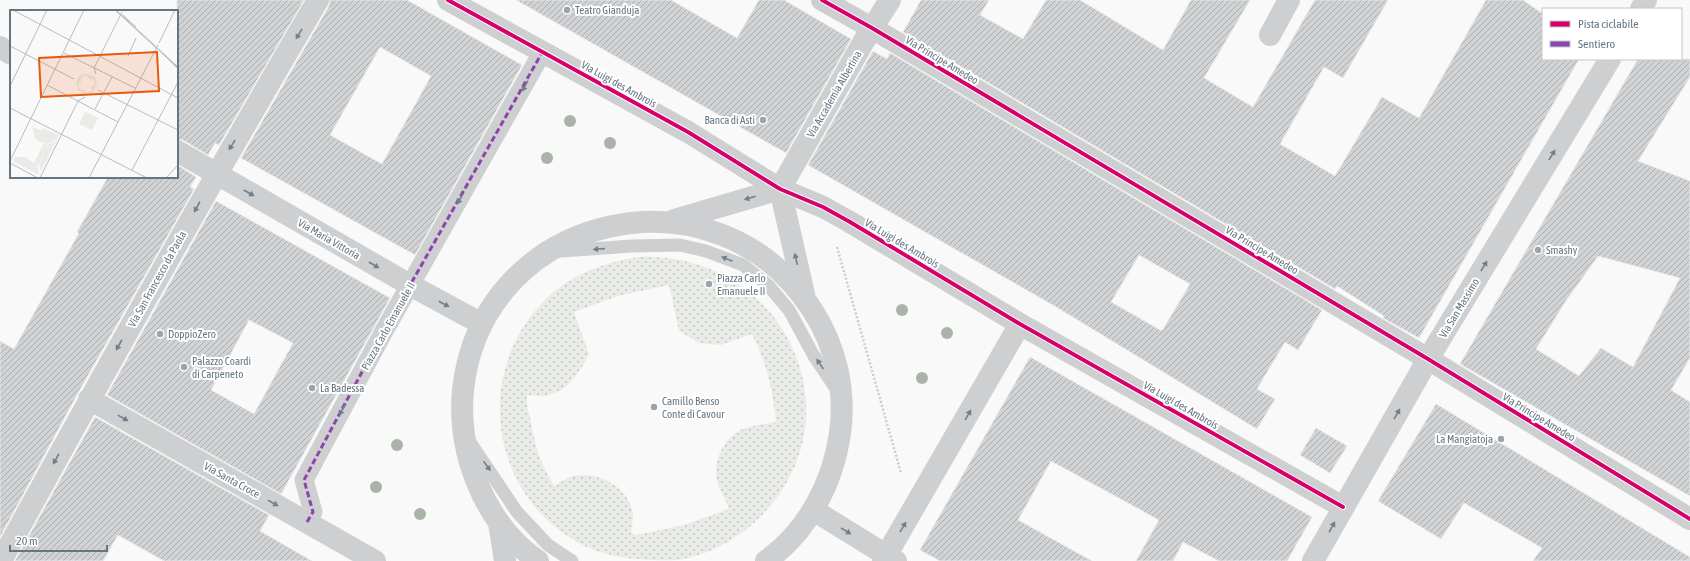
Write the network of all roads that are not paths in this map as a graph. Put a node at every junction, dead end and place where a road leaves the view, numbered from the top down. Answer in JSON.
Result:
{"nodes":[{"id":1,"x":318,"y":0,"type":"edge"},
{"id":2,"x":448,"y":0,"type":"edge"},
{"id":3,"x":822,"y":0,"type":"edge"},
{"id":4,"x":890,"y":0,"type":"edge"},
{"id":5,"x":1289,"y":0,"type":"edge"},
{"id":6,"x":872,"y":28,"type":"junction"},
{"id":7,"x":1270,"y":35,"type":"dead end"},
{"id":8,"x":0,"y":47,"type":"edge"},
{"id":9,"x":543,"y":51,"type":"junction"},
{"id":10,"x":10,"y":53,"type":"edge"},
{"id":11,"x":1609,"y":60,"type":"edge"},
{"id":12,"x":178,"y":152,"type":"edge"},
{"id":13,"x":216,"y":173,"type":"junction"},
{"id":14,"x":780,"y":189,"type":"junction"},
{"id":15,"x":668,"y":222,"type":"junction"},
{"id":16,"x":548,"y":252,"type":"junction"},
{"id":17,"x":410,"y":286,"type":"junction"},
{"id":18,"x":804,"y":298,"type":"junction"},
{"id":19,"x":482,"y":324,"type":"junction"},
{"id":20,"x":1020,"y":324,"type":"junction"},
{"id":21,"x":1428,"y":359,"type":"junction"},
{"id":22,"x":842,"y":397,"type":"junction"},
{"id":23,"x":89,"y":399,"type":"junction"},
{"id":24,"x":465,"y":434,"type":"junction"},
{"id":25,"x":1343,"y":507,"type":"junction"},
{"id":26,"x":813,"y":510,"type":"junction"},
{"id":27,"x":1690,"y":519,"type":"edge"},
{"id":28,"x":307,"y":522,"type":"junction"},
{"id":29,"x":499,"y":522,"type":"junction"},
{"id":30,"x":889,"y":559,"type":"edge"},
{"id":31,"x":1,"y":561,"type":"edge"},
{"id":32,"x":375,"y":561,"type":"edge"},
{"id":33,"x":505,"y":561,"type":"edge"},
{"id":34,"x":538,"y":561,"type":"edge"},
{"id":35,"x":572,"y":561,"type":"edge"},
{"id":36,"x":766,"y":561,"type":"edge"},
{"id":37,"x":1313,"y":561,"type":"edge"}],
"edges":[{"from":1,"to":13,"type":"street","name":"Via San Francesco da Paola","one_way":true},
{"from":2,"to":9,"type":"street","name":"Via Luigi des Ambrois"},
{"from":3,"to":6,"type":"street","name":"Via Principe Amedeo"},
{"from":4,"to":6,"type":"street","name":"Via Accademia Albertina"},
{"from":5,"to":7,"type":"street"},
{"from":6,"to":14,"type":"street","name":"Via Accademia Albertina"},
{"from":6,"to":21,"type":"street","name":"Via Principe Amedeo"},
{"from":8,"to":10,"type":"street"},
{"from":9,"to":14,"type":"street","name":"Via Luigi des Ambrois"},
{"from":9,"to":17,"type":"street","name":"Piazza Carlo Emanuele II","one_way":true},
{"from":21,"to":11,"type":"street","name":"Via San Massimo","one_way":true},
{"from":12,"to":13,"type":"street","name":"Via Maria Vittoria"},
{"from":13,"to":17,"type":"street","name":"Via Maria Vittoria","one_way":true},
{"from":13,"to":23,"type":"street","name":"Via San Francesco da Paola","one_way":true},
{"from":14,"to":15,"type":"street","one_way":true},
{"from":18,"to":14,"type":"street","one_way":true},
{"from":14,"to":20,"type":"street","name":"Via Luigi des Ambrois"},
{"from":15,"to":16,"type":"street"},
{"from":15,"to":18,"type":"street"},
{"from":16,"to":19,"type":"street"},
{"from":22,"to":16,"type":"lane","one_way":true},
{"from":17,"to":19,"type":"street","name":"Via Maria Vittoria","one_way":true},
{"from":17,"to":28,"type":"street","name":"Piazza Carlo Emanuele II","one_way":true},
{"from":18,"to":22,"type":"street"},
{"from":19,"to":24,"type":"street"},
{"from":20,"to":25,"type":"street","name":"Via Luigi des Ambrois"},
{"from":30,"to":20,"type":"street","one_way":true},
{"from":25,"to":21,"type":"street","name":"Via San Massimo","one_way":true},
{"from":21,"to":27,"type":"street","name":"Via Principe Amedeo"},
{"from":22,"to":26,"type":"street"},
{"from":23,"to":28,"type":"street","name":"Via Santa Croce","one_way":true},
{"from":23,"to":31,"type":"street","name":"Via San Francesco da Paola","one_way":true},
{"from":24,"to":29,"type":"street"},
{"from":24,"to":35,"type":"lane","one_way":true},
{"from":37,"to":25,"type":"street","name":"Via San Massimo","one_way":true},
{"from":26,"to":30,"type":"street","one_way":true},
{"from":26,"to":36,"type":"street"},
{"from":28,"to":32,"type":"street","name":"Via Santa Croce"},
{"from":29,"to":33,"type":"street"},
{"from":29,"to":34,"type":"street"}]}
